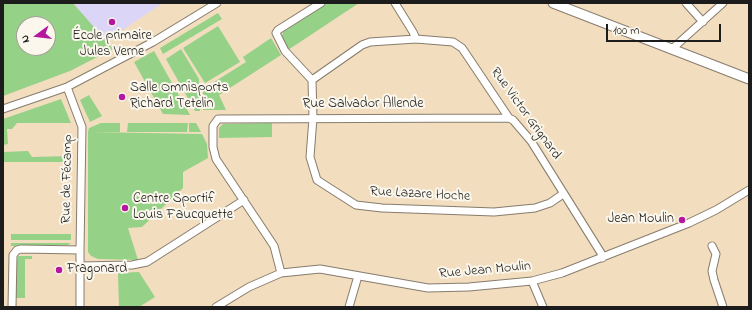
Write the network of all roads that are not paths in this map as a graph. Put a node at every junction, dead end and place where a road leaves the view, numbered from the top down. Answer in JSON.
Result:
{"nodes":[{"id":1,"x":217,"y":3,"type":"edge"},
{"id":2,"x":321,"y":3,"type":"edge"},
{"id":3,"x":396,"y":3,"type":"edge"},
{"id":4,"x":553,"y":3,"type":"edge"},
{"id":5,"x":686,"y":3,"type":"edge"},
{"id":6,"x":723,"y":3,"type":"edge"},
{"id":7,"x":703,"y":22,"type":"junction"},
{"id":8,"x":416,"y":40,"type":"junction"},
{"id":9,"x":672,"y":49,"type":"junction"},
{"id":10,"x":749,"y":79,"type":"edge"},
{"id":11,"x":312,"y":80,"type":"junction"},
{"id":12,"x":67,"y":87,"type":"junction"},
{"id":13,"x":3,"y":109,"type":"edge"},
{"id":14,"x":313,"y":118,"type":"junction"},
{"id":15,"x":509,"y":118,"type":"junction"},
{"id":16,"x":749,"y":190,"type":"edge"},
{"id":17,"x":563,"y":194,"type":"junction"},
{"id":18,"x":244,"y":200,"type":"junction"},
{"id":19,"x":712,"y":246,"type":"dead end"},
{"id":20,"x":80,"y":250,"type":"junction"},
{"id":21,"x":602,"y":258,"type":"junction"},
{"id":22,"x":80,"y":266,"type":"junction"},
{"id":23,"x":281,"y":273,"type":"junction"},
{"id":24,"x":358,"y":276,"type":"junction"},
{"id":25,"x":532,"y":281,"type":"junction"},
{"id":26,"x":12,"y":307,"type":"edge"},
{"id":27,"x":80,"y":307,"type":"edge"},
{"id":28,"x":216,"y":307,"type":"edge"},
{"id":29,"x":349,"y":307,"type":"edge"},
{"id":30,"x":543,"y":307,"type":"edge"},
{"id":31,"x":723,"y":307,"type":"edge"}],
"edges":[{"from":1,"to":12,"type":"street"},
{"from":2,"to":11,"type":"street"},
{"from":3,"to":8,"type":"street"},
{"from":4,"to":9,"type":"street"},
{"from":5,"to":7,"type":"street"},
{"from":6,"to":7,"type":"street"},
{"from":7,"to":9,"type":"street"},
{"from":8,"to":11,"type":"street","name":"Rue Victor Grignard"},
{"from":8,"to":15,"type":"street","name":"Rue Victor Grignard"},
{"from":9,"to":10,"type":"street"},
{"from":11,"to":14,"type":"street","name":"Rue Lazare Hoche"},
{"from":12,"to":13,"type":"street"},
{"from":12,"to":20,"type":"street","name":"Rue de Fécamp"},
{"from":14,"to":15,"type":"street","name":"Rue Salvador Allende"},
{"from":14,"to":17,"type":"street","name":"Rue Lazare Hoche"},
{"from":14,"to":18,"type":"street","name":"Rue Salvador Allende"},
{"from":15,"to":17,"type":"street","name":"Rue Victor Grignard"},
{"from":16,"to":21,"type":"street","name":"Rue Jean Moulin"},
{"from":17,"to":21,"type":"street","name":"Rue Victor Grignard"},
{"from":18,"to":22,"type":"street"},
{"from":18,"to":23,"type":"street"},
{"from":19,"to":31,"type":"street"},
{"from":20,"to":22,"type":"street","name":"Rue de Fécamp"},
{"from":20,"to":26,"type":"street"},
{"from":21,"to":25,"type":"street","name":"Rue Jean Moulin"},
{"from":22,"to":27,"type":"street","name":"Rue de Fécamp"},
{"from":23,"to":24,"type":"street","name":"Rue Jean Moulin"},
{"from":23,"to":28,"type":"street","name":"Rue Jean Moulin"},
{"from":24,"to":25,"type":"street","name":"Rue Jean Moulin"},
{"from":24,"to":29,"type":"street"},
{"from":25,"to":30,"type":"street"}]}
